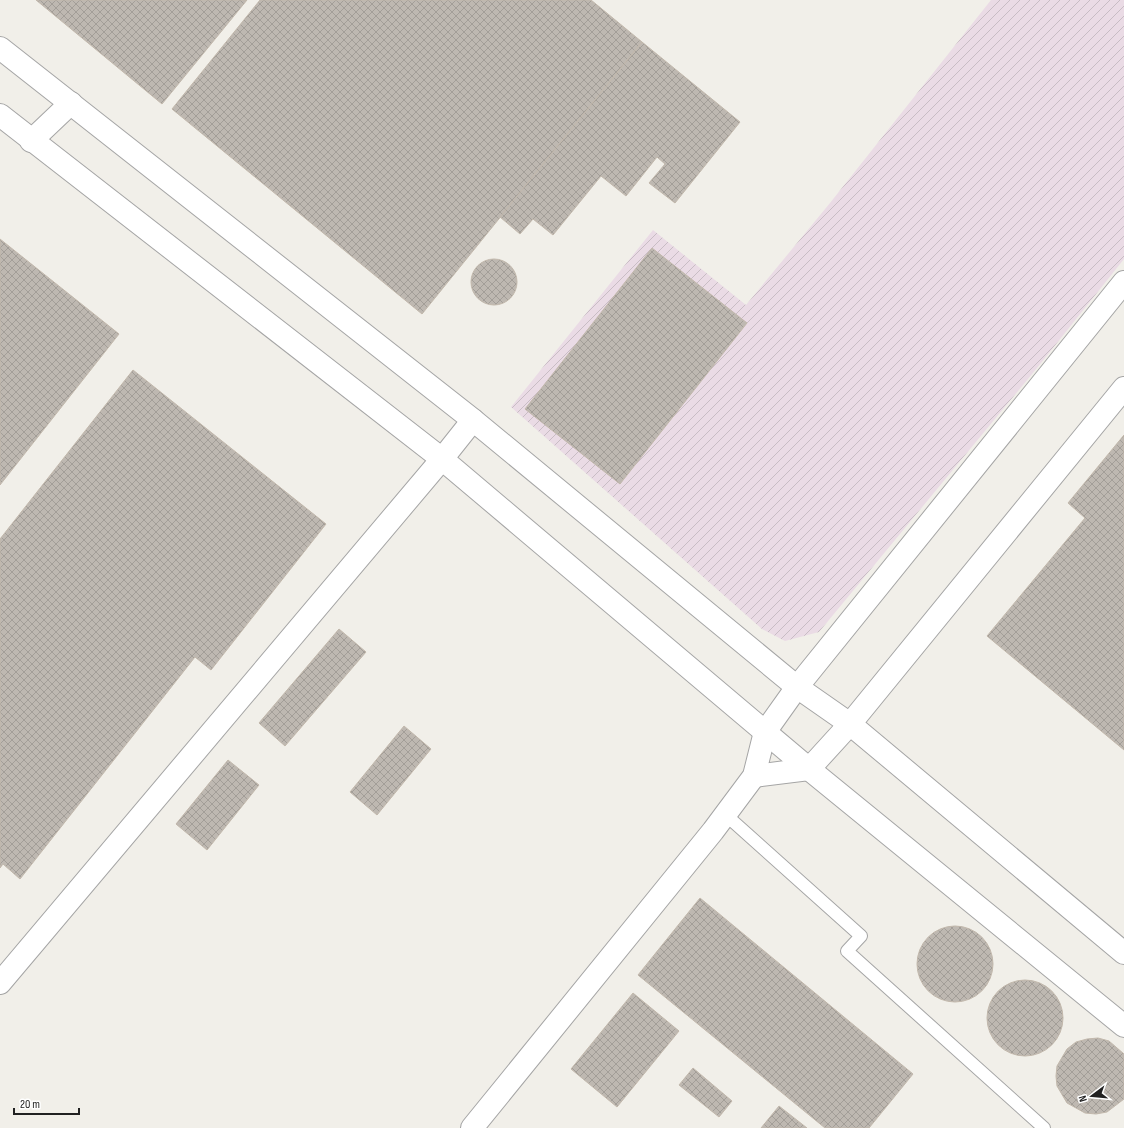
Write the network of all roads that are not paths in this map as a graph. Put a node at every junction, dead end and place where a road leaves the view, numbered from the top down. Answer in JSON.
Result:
{"nodes":[{"id":1,"x":0,"y":48,"type":"edge"},
{"id":2,"x":70,"y":103,"type":"junction"},
{"id":3,"x":0,"y":115,"type":"edge"},
{"id":4,"x":32,"y":141,"type":"junction"},
{"id":5,"x":1124,"y":282,"type":"edge"},
{"id":6,"x":1124,"y":388,"type":"edge"},
{"id":7,"x":473,"y":420,"type":"junction"},
{"id":8,"x":442,"y":459,"type":"junction"},
{"id":9,"x":797,"y":687,"type":"junction"},
{"id":10,"x":850,"y":724,"type":"junction"},
{"id":11,"x":766,"y":732,"type":"junction"},
{"id":12,"x":809,"y":769,"type":"junction"},
{"id":13,"x":754,"y":776,"type":"junction"},
{"id":14,"x":713,"y":831,"type":"junction"},
{"id":15,"x":1124,"y":953,"type":"edge"},
{"id":16,"x":0,"y":983,"type":"edge"},
{"id":17,"x":1124,"y":1026,"type":"edge"},
{"id":18,"x":472,"y":1128,"type":"edge"},
{"id":19,"x":1044,"y":1128,"type":"edge"}],
"edges":[{"from":1,"to":2,"type":"street"},
{"from":2,"to":4,"type":"street"},
{"from":2,"to":7,"type":"street"},
{"from":3,"to":4,"type":"street"},
{"from":4,"to":8,"type":"street"},
{"from":5,"to":9,"type":"street"},
{"from":6,"to":10,"type":"street"},
{"from":7,"to":8,"type":"street"},
{"from":7,"to":9,"type":"street"},
{"from":8,"to":11,"type":"street"},
{"from":8,"to":16,"type":"street"},
{"from":9,"to":10,"type":"street"},
{"from":9,"to":11,"type":"street"},
{"from":10,"to":12,"type":"street"},
{"from":10,"to":15,"type":"street"},
{"from":11,"to":12,"type":"street"},
{"from":11,"to":13,"type":"street"},
{"from":12,"to":13,"type":"street"},
{"from":12,"to":17,"type":"street"},
{"from":13,"to":14,"type":"street"},
{"from":14,"to":18,"type":"street"},
{"from":14,"to":19,"type":"lane"}]}
